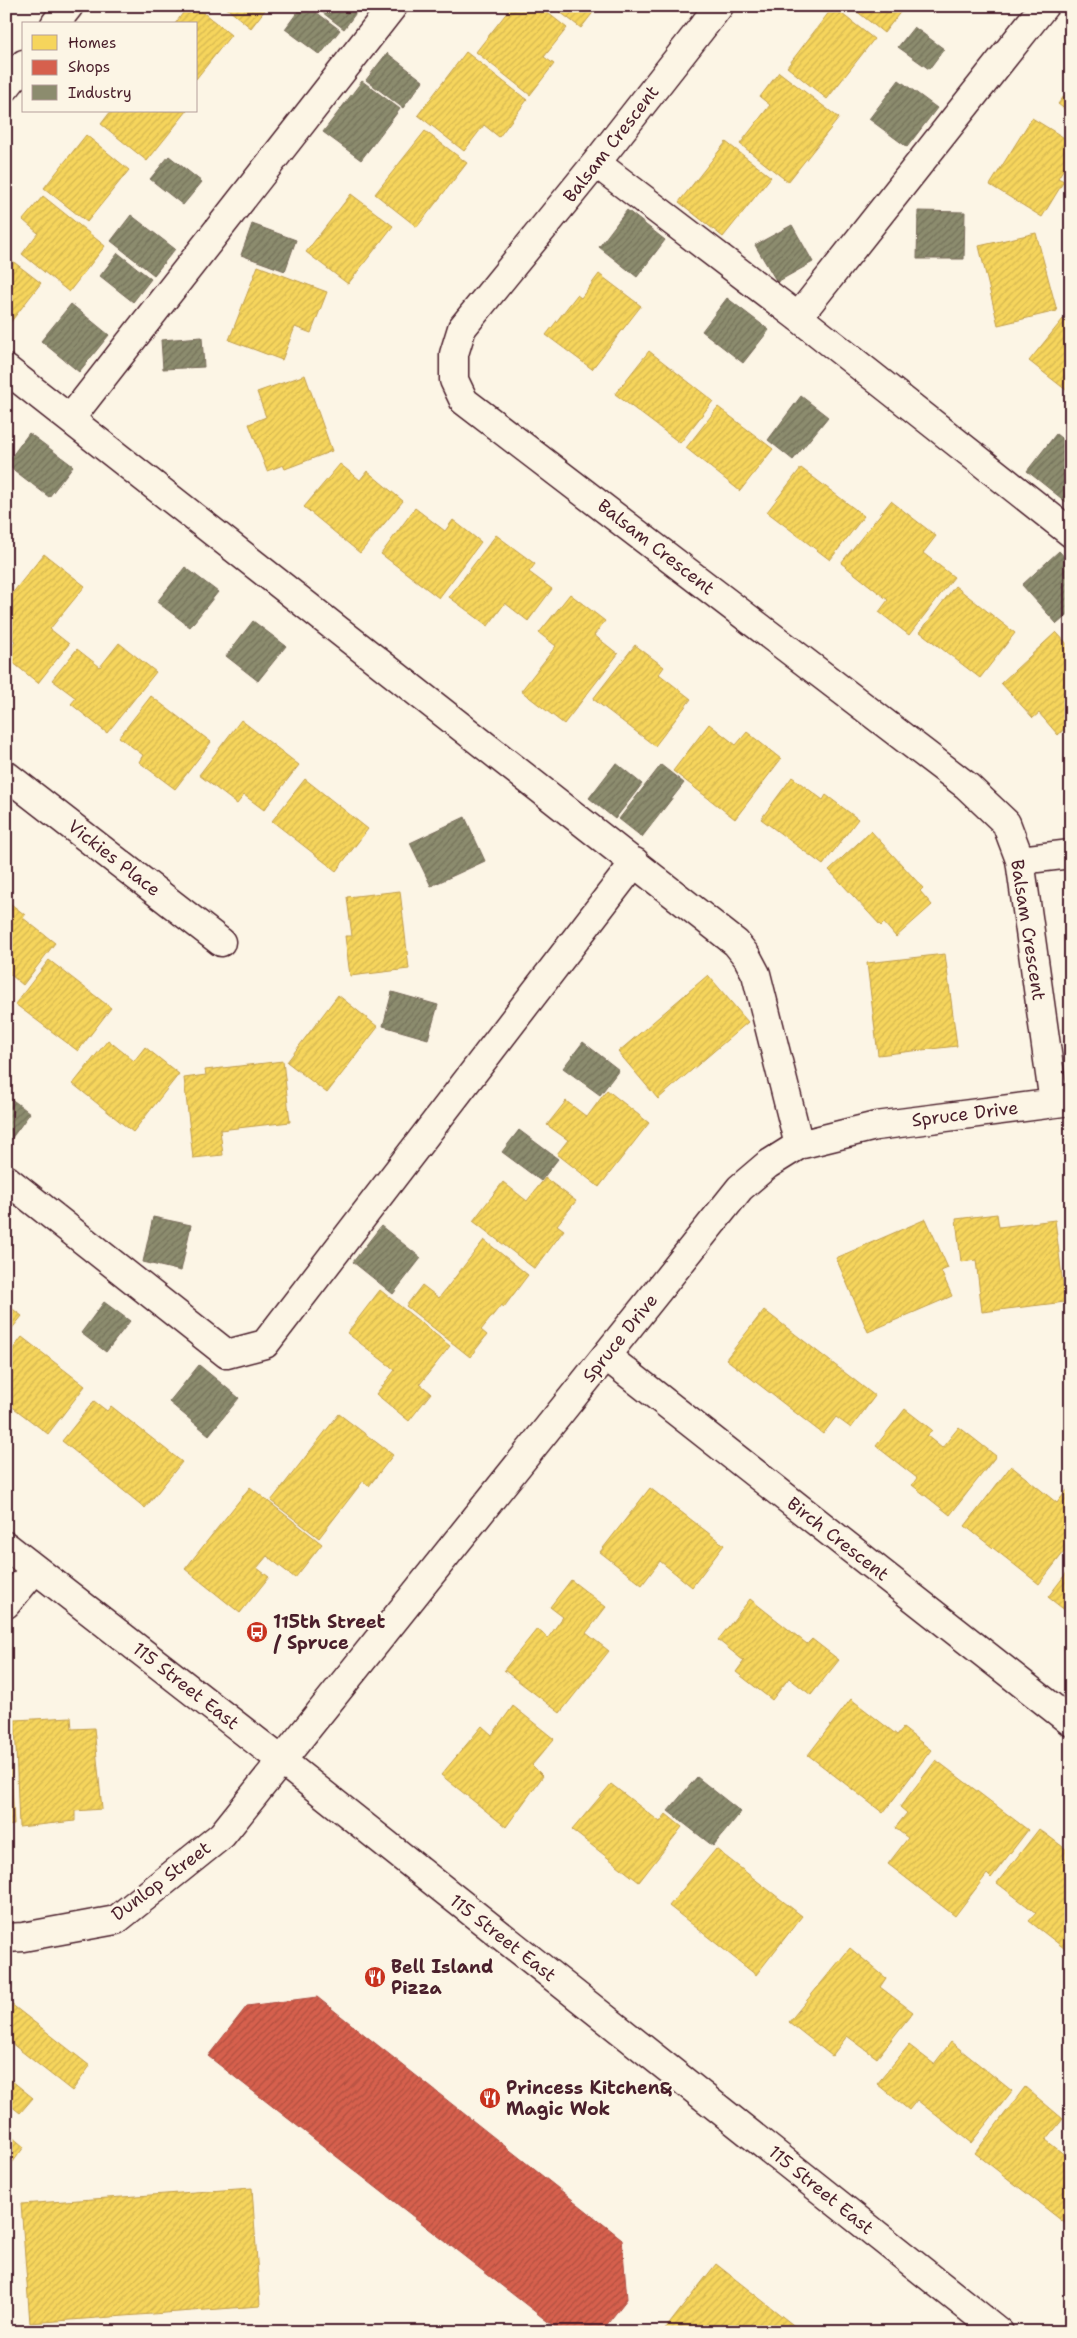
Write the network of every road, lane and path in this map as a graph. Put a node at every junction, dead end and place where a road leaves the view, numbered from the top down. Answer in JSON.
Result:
{"nodes":[{"id":1,"x":69,"y":6,"type":"edge"},
{"id":2,"x":393,"y":6,"type":"edge"},
{"id":3,"x":719,"y":6,"type":"edge"},
{"id":4,"x":1044,"y":6,"type":"edge"},
{"id":5,"x":57,"y":22,"type":"edge"},
{"id":6,"x":596,"y":163,"type":"junction"},
{"id":7,"x":798,"y":317,"type":"junction"},
{"id":8,"x":6,"y":369,"type":"edge"},
{"id":9,"x":70,"y":419,"type":"junction"},
{"id":10,"x":1071,"y":532,"type":"edge"},
{"id":11,"x":6,"y":774,"type":"edge"},
{"id":12,"x":1071,"y":854,"type":"edge"},
{"id":13,"x":1020,"y":860,"type":"junction"},
{"id":14,"x":635,"y":862,"type":"junction"},
{"id":15,"x":221,"y":942,"type":"dead end"},
{"id":16,"x":1062,"y":1102,"type":"edge"},
{"id":17,"x":799,"y":1145,"type":"junction"},
{"id":18,"x":6,"y":1179,"type":"edge"},
{"id":19,"x":606,"y":1356,"type":"junction"},
{"id":20,"x":6,"y":1546,"type":"edge"},
{"id":21,"x":35,"y":1569,"type":"junction"},
{"id":22,"x":6,"y":1604,"type":"edge"},
{"id":23,"x":1071,"y":1722,"type":"edge"},
{"id":24,"x":282,"y":1762,"type":"junction"},
{"id":25,"x":15,"y":1938,"type":"edge"},
{"id":26,"x":6,"y":1958,"type":"edge"},
{"id":27,"x":999,"y":2332,"type":"edge"}],
"edges":[{"from":1,"to":5,"type":"street"},
{"from":2,"to":9,"type":"street"},
{"from":3,"to":6,"type":"street","name":"Balsam Crescent"},
{"from":4,"to":7,"type":"street"},
{"from":6,"to":7,"type":"street"},
{"from":6,"to":13,"type":"street","name":"Balsam Crescent"},
{"from":7,"to":10,"type":"street"},
{"from":8,"to":9,"type":"street"},
{"from":9,"to":14,"type":"street"},
{"from":11,"to":15,"type":"street","name":"Vickies Place"},
{"from":12,"to":13,"type":"street"},
{"from":13,"to":16,"type":"street","name":"Balsam Crescent"},
{"from":14,"to":17,"type":"street"},
{"from":14,"to":18,"type":"street"},
{"from":16,"to":17,"type":"street","name":"Spruce Drive"},
{"from":17,"to":19,"type":"street","name":"Spruce Drive"},
{"from":19,"to":23,"type":"street","name":"Birch Crescent"},
{"from":19,"to":24,"type":"street","name":"Spruce Drive"},
{"from":20,"to":21,"type":"street","name":"115 Street East"},
{"from":21,"to":22,"type":"street"},
{"from":21,"to":24,"type":"street","name":"115 Street East"},
{"from":24,"to":25,"type":"street","name":"Dunlop Street"},
{"from":24,"to":27,"type":"street","name":"115 Street East"},
{"from":25,"to":26,"type":"street"}]}
